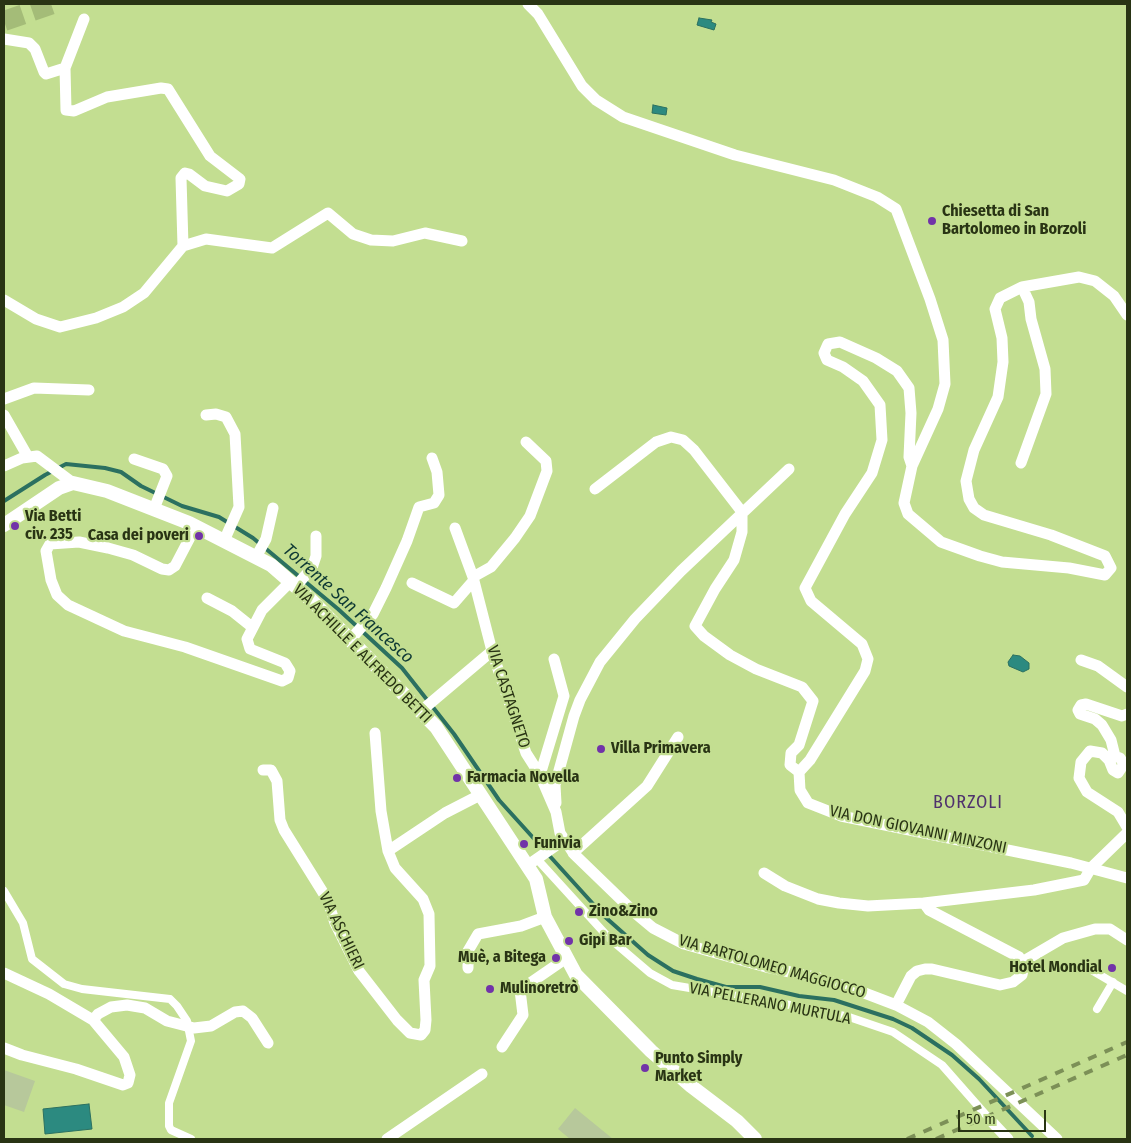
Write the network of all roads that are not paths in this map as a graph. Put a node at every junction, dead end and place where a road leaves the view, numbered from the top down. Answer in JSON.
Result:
{"nodes":[{"id":1,"x":528,"y":4,"type":"edge"},
{"id":2,"x":84,"y":19,"type":"dead end"},
{"id":3,"x":4,"y":39,"type":"edge"},
{"id":4,"x":65,"y":68,"type":"junction"},
{"id":5,"x":462,"y":242,"type":"dead end"},
{"id":6,"x":183,"y":246,"type":"junction"},
{"id":7,"x":1022,"y":287,"type":"junction"},
{"id":8,"x":4,"y":300,"type":"edge"},
{"id":9,"x":1127,"y":315,"type":"edge"},
{"id":10,"x":89,"y":390,"type":"dead end"},
{"id":11,"x":4,"y":399,"type":"edge"},
{"id":12,"x":4,"y":415,"type":"edge"},
{"id":13,"x":206,"y":415,"type":"dead end"},
{"id":14,"x":526,"y":442,"type":"dead end"},
{"id":15,"x":33,"y":457,"type":"junction"},
{"id":16,"x":432,"y":458,"type":"dead end"},
{"id":17,"x":134,"y":459,"type":"dead end"},
{"id":18,"x":1022,"y":463,"type":"dead end"},
{"id":19,"x":4,"y":466,"type":"edge"},
{"id":20,"x":912,"y":466,"type":"junction"},
{"id":21,"x":789,"y":469,"type":"dead end"},
{"id":22,"x":70,"y":481,"type":"junction"},
{"id":23,"x":595,"y":489,"type":"dead end"},
{"id":24,"x":155,"y":506,"type":"junction"},
{"id":25,"x":273,"y":508,"type":"dead end"},
{"id":26,"x":742,"y":512,"type":"junction"},
{"id":27,"x":4,"y":525,"type":"edge"},
{"id":28,"x":196,"y":526,"type":"junction"},
{"id":29,"x":455,"y":528,"type":"dead end"},
{"id":30,"x":316,"y":536,"type":"dead end"},
{"id":31,"x":225,"y":538,"type":"junction"},
{"id":32,"x":257,"y":555,"type":"junction"},
{"id":33,"x":473,"y":578,"type":"junction"},
{"id":34,"x":296,"y":583,"type":"junction"},
{"id":35,"x":412,"y":583,"type":"dead end"},
{"id":36,"x":207,"y":598,"type":"dead end"},
{"id":37,"x":252,"y":627,"type":"junction"},
{"id":38,"x":352,"y":638,"type":"junction"},
{"id":39,"x":492,"y":651,"type":"junction"},
{"id":40,"x":554,"y":659,"type":"dead end"},
{"id":41,"x":1080,"y":660,"type":"dead end"},
{"id":42,"x":1127,"y":687,"type":"edge"},
{"id":43,"x":420,"y":710,"type":"junction"},
{"id":44,"x":1127,"y":714,"type":"edge"},
{"id":45,"x":375,"y":733,"type":"dead end"},
{"id":46,"x":678,"y":737,"type":"dead end"},
{"id":47,"x":264,"y":770,"type":"dead end"},
{"id":48,"x":799,"y":772,"type":"junction"},
{"id":49,"x":540,"y":776,"type":"junction"},
{"id":50,"x":480,"y":795,"type":"junction"},
{"id":51,"x":556,"y":812,"type":"junction"},
{"id":52,"x":1127,"y":827,"type":"edge"},
{"id":53,"x":1127,"y":833,"type":"edge"},
{"id":54,"x":562,"y":842,"type":"junction"},
{"id":55,"x":388,"y":851,"type":"junction"},
{"id":56,"x":573,"y":853,"type":"junction"},
{"id":57,"x":533,"y":862,"type":"junction"},
{"id":58,"x":1090,"y":868,"type":"junction"},
{"id":59,"x":764,"y":873,"type":"dead end"},
{"id":60,"x":1127,"y":878,"type":"edge"},
{"id":61,"x":4,"y":891,"type":"edge"},
{"id":62,"x":924,"y":903,"type":"junction"},
{"id":63,"x":545,"y":917,"type":"junction"},
{"id":64,"x":1127,"y":940,"type":"edge"},
{"id":65,"x":566,"y":959,"type":"junction"},
{"id":66,"x":1022,"y":962,"type":"junction"},
{"id":67,"x":468,"y":968,"type":"dead end"},
{"id":68,"x":1088,"y":968,"type":"dead end"},
{"id":69,"x":4,"y":973,"type":"edge"},
{"id":70,"x":1113,"y":982,"type":"junction"},
{"id":71,"x":1127,"y":991,"type":"edge"},
{"id":72,"x":896,"y":1004,"type":"junction"},
{"id":73,"x":1097,"y":1010,"type":"dead end"},
{"id":74,"x":93,"y":1020,"type":"junction"},
{"id":75,"x":268,"y":1044,"type":"dead end"},
{"id":76,"x":4,"y":1048,"type":"edge"},
{"id":77,"x":502,"y":1048,"type":"dead end"},
{"id":78,"x":482,"y":1074,"type":"dead end"},
{"id":79,"x":993,"y":1123,"type":"joint"},
{"id":80,"x":394,"y":1138,"type":"edge"},
{"id":81,"x":191,"y":1139,"type":"edge"},
{"id":82,"x":755,"y":1139,"type":"edge"},
{"id":83,"x":1008,"y":1139,"type":"edge"},
{"id":84,"x":1057,"y":1139,"type":"edge"}],
"edges":[{"from":1,"to":20,"type":"street"},
{"from":2,"to":4,"type":"street"},
{"from":3,"to":4,"type":"street"},
{"from":4,"to":6,"type":"street"},
{"from":5,"to":6,"type":"street"},
{"from":6,"to":8,"type":"street"},
{"from":7,"to":9,"type":"street"},
{"from":7,"to":18,"type":"street"},
{"from":7,"to":20,"type":"street"},
{"from":10,"to":11,"type":"street"},
{"from":12,"to":15,"type":"street"},
{"from":13,"to":31,"type":"street"},
{"from":14,"to":33,"type":"street"},
{"from":15,"to":19,"type":"street"},
{"from":15,"to":22,"type":"street"},
{"from":16,"to":38,"type":"street"},
{"from":17,"to":24,"type":"street"},
{"from":20,"to":48,"type":"street"},
{"from":21,"to":26,"type":"street"},
{"from":22,"to":24,"type":"street","name":"VIA ACHILLE E ALFREDO BETTI"},
{"from":22,"to":27,"type":"street"},
{"from":23,"to":26,"type":"street"},
{"from":24,"to":28,"type":"street","name":"VIA ACHILLE E ALFREDO BETTI"},
{"from":25,"to":32,"type":"street"},
{"from":26,"to":48,"type":"street","name":"VIA DON GIOVANNI MINZONI"},
{"from":26,"to":51,"type":"street"},
{"from":28,"to":31,"type":"street","name":"VIA ACHILLE E ALFREDO BETTI"},
{"from":28,"to":37,"type":"street"},
{"from":29,"to":33,"type":"street","name":"VIA CASTAGNETO"},
{"from":30,"to":34,"type":"street"},
{"from":31,"to":32,"type":"street","name":"VIA ACHILLE E ALFREDO BETTI"},
{"from":32,"to":34,"type":"street","name":"VIA ACHILLE E ALFREDO BETTI"},
{"from":33,"to":35,"type":"street"},
{"from":33,"to":39,"type":"street","name":"VIA CASTAGNETO"},
{"from":34,"to":37,"type":"street"},
{"from":34,"to":38,"type":"street","name":"VIA ACHILLE E ALFREDO BETTI"},
{"from":36,"to":37,"type":"street"},
{"from":38,"to":43,"type":"street","name":"VIA ACHILLE E ALFREDO BETTI"},
{"from":39,"to":43,"type":"street"},
{"from":39,"to":49,"type":"street","name":"VIA CASTAGNETO"},
{"from":40,"to":49,"type":"street"},
{"from":41,"to":42,"type":"street"},
{"from":43,"to":50,"type":"street","name":"VIA ACHILLE E ALFREDO BETTI"},
{"from":44,"to":52,"type":"street"},
{"from":45,"to":55,"type":"street","name":"VIA ASCHIERI"},
{"from":46,"to":56,"type":"street"},
{"from":47,"to":55,"type":"street","name":"VIA ASCHIERI"},
{"from":48,"to":58,"type":"street","name":"VIA DON GIOVANNI MINZONI"},
{"from":49,"to":51,"type":"street","name":"VIA CASTAGNETO"},
{"from":50,"to":55,"type":"street"},
{"from":50,"to":57,"type":"street","name":"VIA ACHILLE E ALFREDO BETTI"},
{"from":51,"to":54,"type":"street","name":"VIA CASTAGNETO"},
{"from":53,"to":58,"type":"street"},
{"from":54,"to":56,"type":"street","name":"VIA BARTOLOMEO MAGGIOCCO"},
{"from":54,"to":57,"type":"street"},
{"from":56,"to":72,"type":"street","name":"VIA BARTOLOMEO MAGGIOCCO"},
{"from":57,"to":63,"type":"street","name":"VIA ACHILLE E ALFREDO BETTI"},
{"from":57,"to":79,"type":"street","name":"VIA PELLERANO MURTULA"},
{"from":58,"to":60,"type":"street","name":"VIA DON GIOVANNI MINZONI"},
{"from":58,"to":62,"type":"street"},
{"from":59,"to":62,"type":"street"},
{"from":61,"to":81,"type":"street"},
{"from":62,"to":66,"type":"street"},
{"from":63,"to":65,"type":"street","name":"VIA ACHILLE E ALFREDO BETTI"},
{"from":63,"to":67,"type":"street"},
{"from":64,"to":66,"type":"street"},
{"from":65,"to":77,"type":"street"},
{"from":65,"to":82,"type":"street","name":"VIA ACHILLE E ALFREDO BETTI"},
{"from":66,"to":72,"type":"street"},
{"from":68,"to":70,"type":"street"},
{"from":69,"to":74,"type":"street"},
{"from":70,"to":71,"type":"street"},
{"from":70,"to":73,"type":"street"},
{"from":72,"to":84,"type":"street","name":"VIA BARTOLOMEO MAGGIOCCO"},
{"from":74,"to":75,"type":"street"},
{"from":74,"to":76,"type":"street"},
{"from":78,"to":80,"type":"street"},
{"from":79,"to":83,"type":"street","name":"VIA PELLERANO MURTULA"}]}
